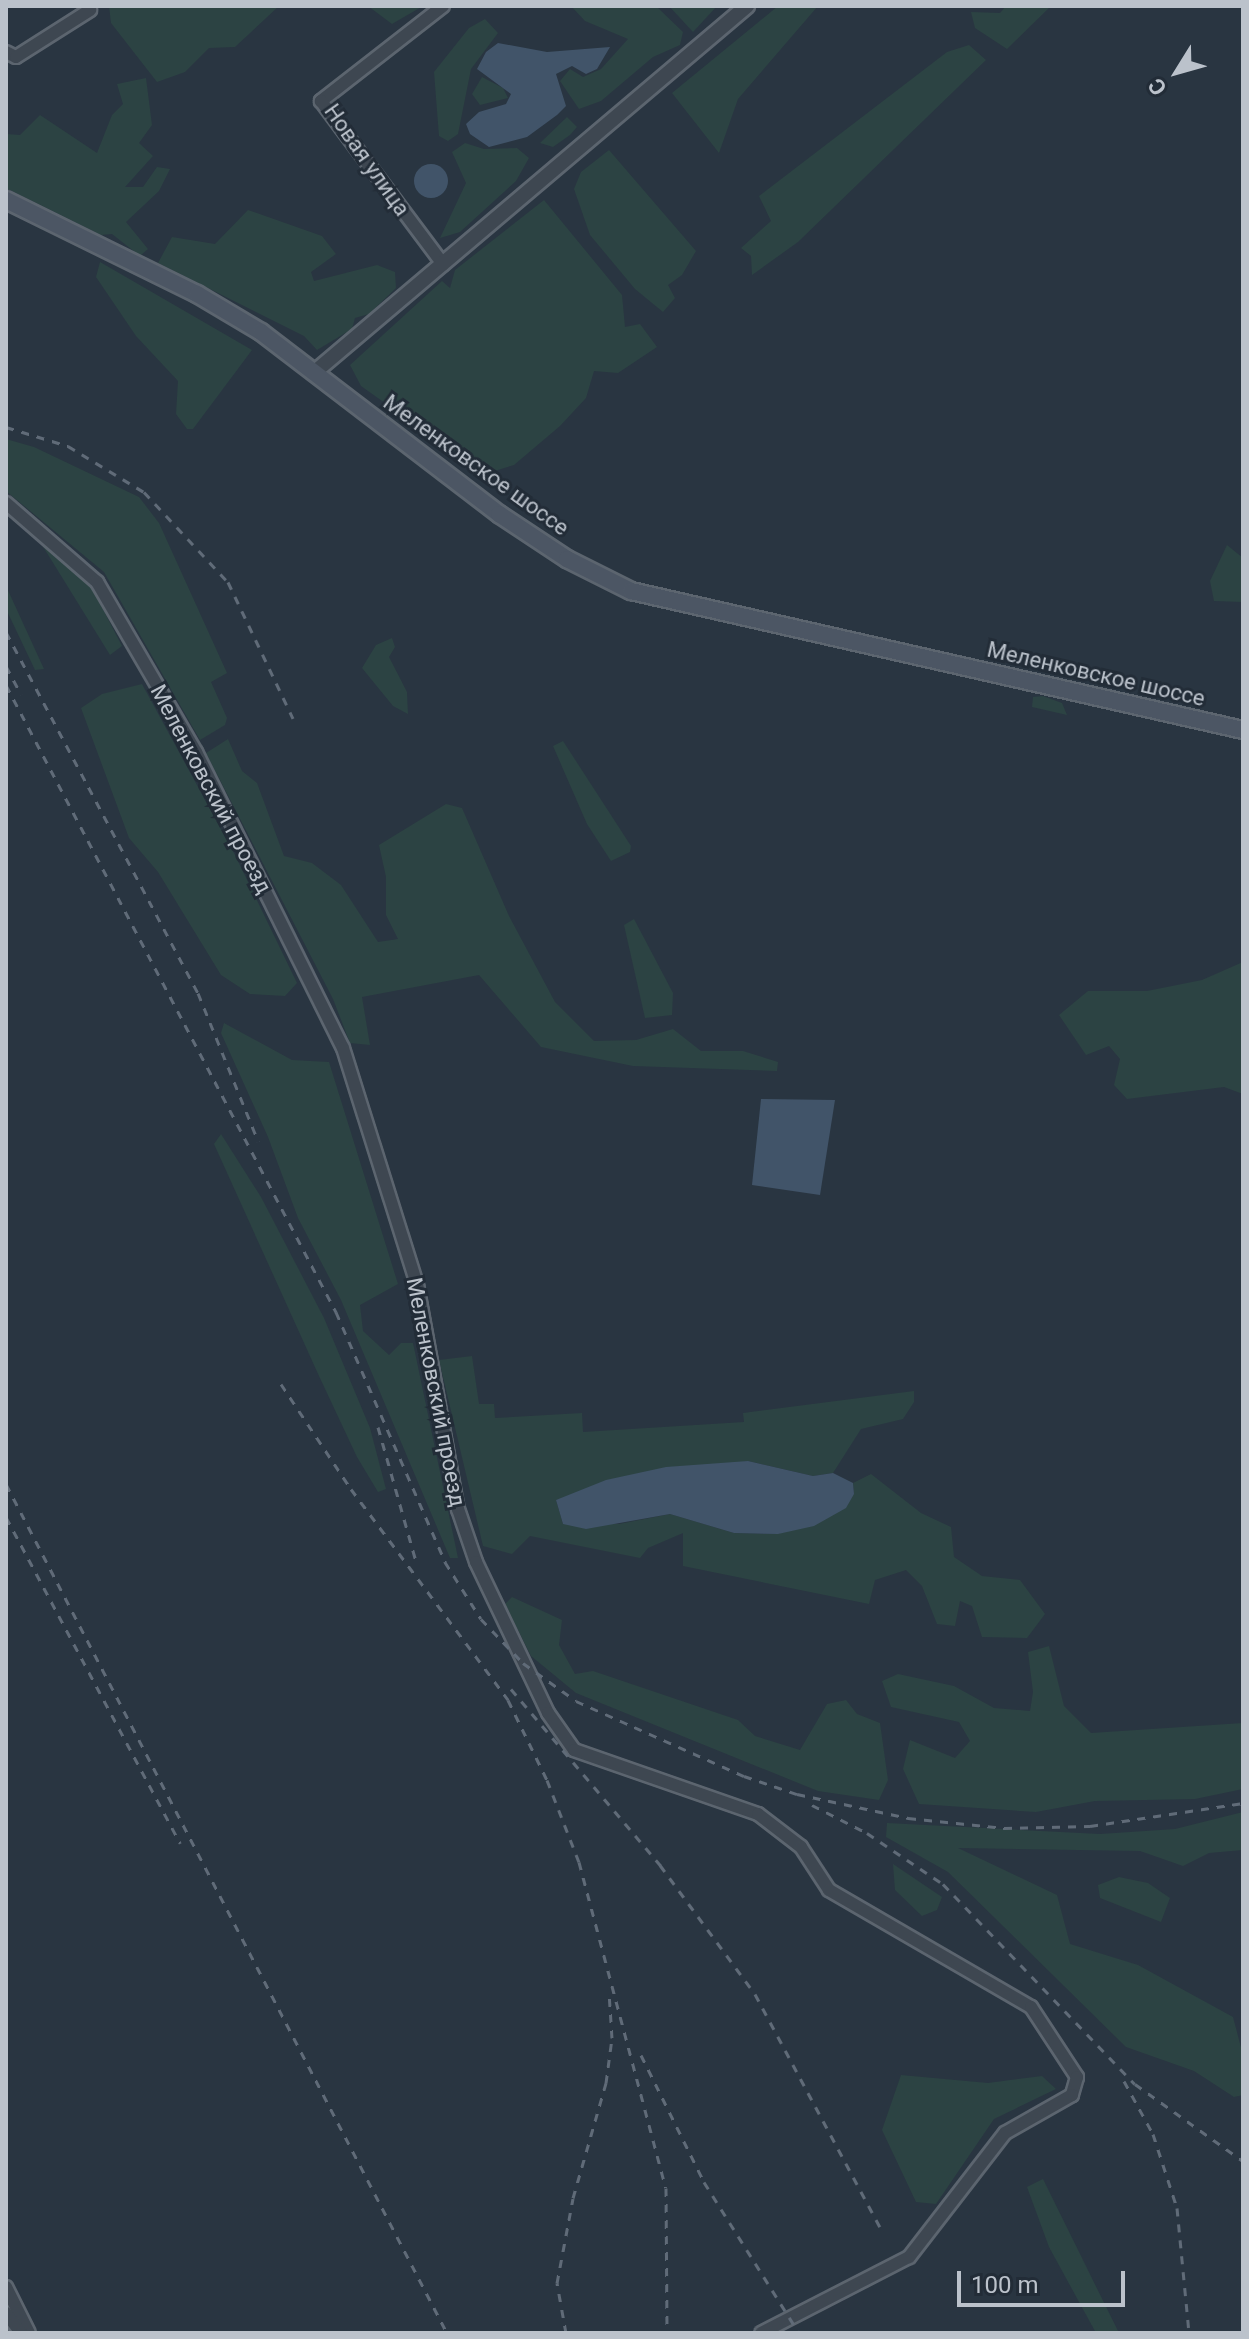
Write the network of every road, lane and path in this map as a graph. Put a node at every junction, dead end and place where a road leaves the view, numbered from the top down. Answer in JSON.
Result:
{"nodes":[{"id":1,"x":443,"y":6,"type":"edge"},
{"id":2,"x":747,"y":6,"type":"edge"},
{"id":3,"x":90,"y":10,"type":"dead end"},
{"id":4,"x":6,"y":52,"type":"edge"},
{"id":5,"x":6,"y":200,"type":"edge"},
{"id":6,"x":443,"y":264,"type":"junction"},
{"id":7,"x":316,"y":371,"type":"junction"},
{"id":8,"x":6,"y":503,"type":"edge"},
{"id":9,"x":1243,"y":730,"type":"edge"},
{"id":10,"x":6,"y":2287,"type":"edge"},
{"id":11,"x":6,"y":2313,"type":"edge"},
{"id":12,"x":21,"y":2333,"type":"edge"},
{"id":13,"x":29,"y":2333,"type":"edge"},
{"id":14,"x":761,"y":2333,"type":"edge"}],
"edges":[{"from":1,"to":6,"type":"street","name":"Новая улица"},
{"from":2,"to":6,"type":"street"},
{"from":3,"to":4,"type":"street"},
{"from":5,"to":7,"type":"main road","name":"Меленковское шоссе"},
{"from":6,"to":7,"type":"street"},
{"from":7,"to":9,"type":"main road","name":"Меленковское шоссе"},
{"from":8,"to":14,"type":"street","name":"Меленковский проезд"},
{"from":10,"to":13,"type":"street"},
{"from":11,"to":12,"type":"street"}]}
